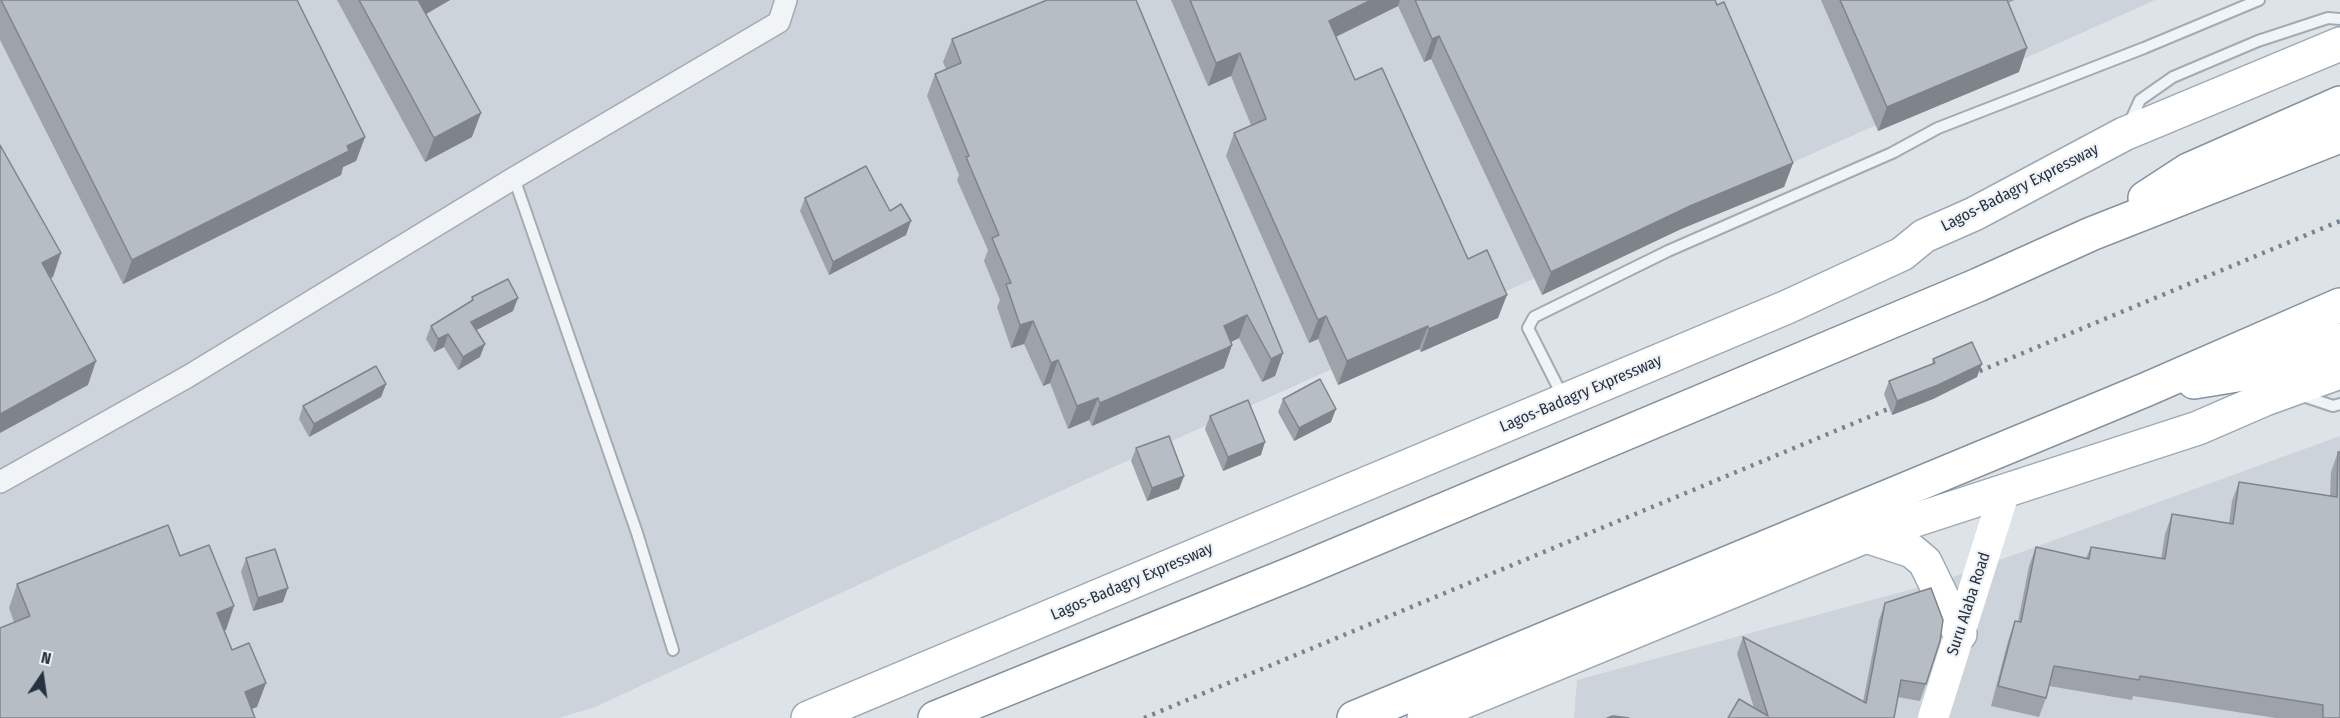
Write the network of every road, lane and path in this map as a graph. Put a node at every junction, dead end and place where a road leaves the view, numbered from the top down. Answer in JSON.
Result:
{"nodes":[{"id":1,"x":786,"y":0,"type":"edge"},
{"id":2,"x":2259,"y":0,"type":"edge"},
{"id":3,"x":2340,"y":19,"type":"edge"},
{"id":4,"x":2340,"y":44,"type":"edge"},
{"id":5,"x":2340,"y":103,"type":"edge"},
{"id":6,"x":2124,"y":134,"type":"junction"},
{"id":7,"x":2340,"y":136,"type":"edge"},
{"id":8,"x":514,"y":178,"type":"junction"},
{"id":9,"x":2091,"y":234,"type":"junction"},
{"id":10,"x":2340,"y":305,"type":"edge"},
{"id":11,"x":2340,"y":340,"type":"edge"},
{"id":12,"x":2340,"y":372,"type":"edge"},
{"id":13,"x":2145,"y":390,"type":"junction"},
{"id":14,"x":2288,"y":391,"type":"junction"},
{"id":15,"x":1565,"y":401,"type":"junction"},
{"id":16,"x":2340,"y":404,"type":"edge"},
{"id":17,"x":0,"y":482,"type":"edge"},
{"id":18,"x":2005,"y":490,"type":"junction"},
{"id":19,"x":1866,"y":536,"type":"junction"},
{"id":20,"x":1960,"y":634,"type":"junction"},
{"id":21,"x":673,"y":650,"type":"dead end"},
{"id":22,"x":808,"y":718,"type":"edge"},
{"id":23,"x":935,"y":718,"type":"edge"},
{"id":24,"x":1354,"y":718,"type":"edge"},
{"id":25,"x":1424,"y":718,"type":"edge"},
{"id":26,"x":1933,"y":718,"type":"edge"}],
"edges":[{"from":1,"to":8,"type":"street"},
{"from":2,"to":15,"type":"lane"},
{"from":3,"to":6,"type":"lane"},
{"from":4,"to":6,"type":"main road","name":"Lagos-Badagry Expressway"},
{"from":5,"to":9,"type":"main road"},
{"from":6,"to":15,"type":"main road","name":"Lagos-Badagry Expressway"},
{"from":7,"to":9,"type":"main road"},
{"from":8,"to":17,"type":"street"},
{"from":8,"to":21,"type":"lane"},
{"from":9,"to":23,"type":"main road"},
{"from":10,"to":13,"type":"main road"},
{"from":11,"to":13,"type":"main road"},
{"from":12,"to":14,"type":"main road"},
{"from":13,"to":24,"type":"main road"},
{"from":14,"to":16,"type":"lane"},
{"from":14,"to":18,"type":"main road"},
{"from":15,"to":22,"type":"main road","name":"Lagos-Badagry Expressway"},
{"from":18,"to":19,"type":"main road"},
{"from":18,"to":20,"type":"street","name":"Suru Alaba Road"},
{"from":19,"to":20,"type":"main road"},
{"from":19,"to":25,"type":"main road"},
{"from":20,"to":26,"type":"street","name":"Suru Alaba Road"}]}
